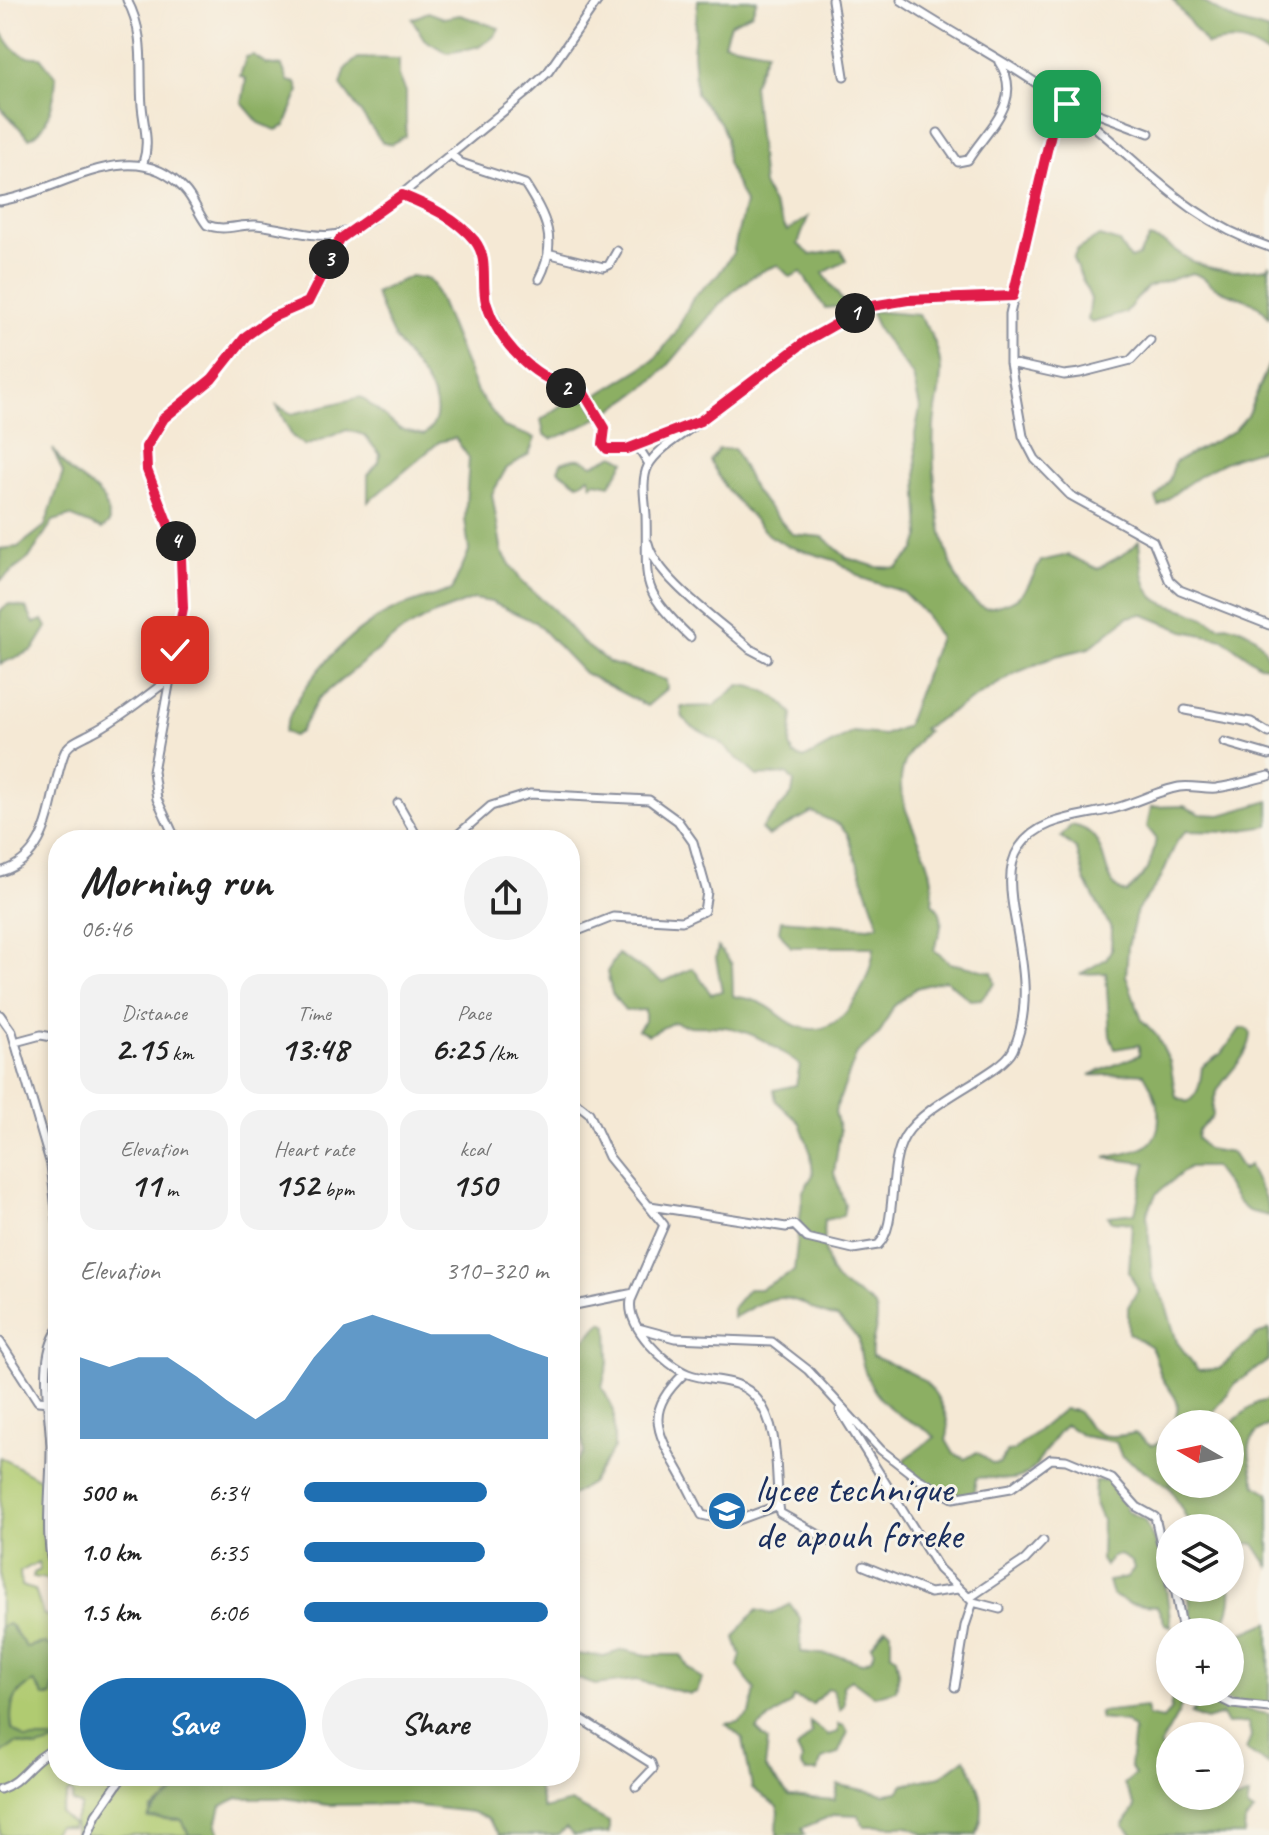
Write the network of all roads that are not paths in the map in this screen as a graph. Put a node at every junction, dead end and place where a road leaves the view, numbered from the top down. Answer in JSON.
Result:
{"nodes":[{"id":1,"x":127,"y":0,"type":"edge"},
{"id":2,"x":598,"y":0,"type":"edge"},
{"id":3,"x":832,"y":0,"type":"edge"},
{"id":4,"x":901,"y":0,"type":"edge"},
{"id":5,"x":998,"y":61,"type":"junction"},
{"id":6,"x":844,"y":76,"type":"dead end"},
{"id":7,"x":1059,"y":99,"type":"junction"},
{"id":8,"x":938,"y":133,"type":"dead end"},
{"id":9,"x":1149,"y":133,"type":"dead end"},
{"id":10,"x":450,"y":154,"type":"junction"},
{"id":11,"x":143,"y":163,"type":"junction"},
{"id":12,"x":402,"y":195,"type":"junction"},
{"id":13,"x":0,"y":201,"type":"edge"},
{"id":14,"x":344,"y":235,"type":"junction"},
{"id":15,"x":1269,"y":247,"type":"edge"},
{"id":16,"x":617,"y":251,"type":"dead end"},
{"id":17,"x":551,"y":254,"type":"junction"},
{"id":18,"x":539,"y":279,"type":"dead end"},
{"id":19,"x":1013,"y":296,"type":"junction"},
{"id":20,"x":1150,"y":340,"type":"dead end"},
{"id":21,"x":1010,"y":363,"type":"junction"},
{"id":22,"x":700,"y":421,"type":"junction"},
{"id":23,"x":637,"y":445,"type":"junction"},
{"id":24,"x":649,"y":464,"type":"junction"},
{"id":25,"x":646,"y":537,"type":"junction"},
{"id":26,"x":1269,"y":625,"type":"edge"},
{"id":27,"x":690,"y":637,"type":"dead end"},
{"id":28,"x":767,"y":658,"type":"dead end"},
{"id":29,"x":170,"y":679,"type":"junction"},
{"id":30,"x":1185,"y":710,"type":"dead end"},
{"id":31,"x":1269,"y":733,"type":"edge"},
{"id":32,"x":1224,"y":742,"type":"dead end"},
{"id":33,"x":1269,"y":755,"type":"edge"},
{"id":34,"x":1269,"y":776,"type":"edge"},
{"id":35,"x":398,"y":803,"type":"dead end"},
{"id":36,"x":171,"y":830,"type":"edge"},
{"id":37,"x":413,"y":830,"type":"edge"},
{"id":38,"x":463,"y":830,"type":"edge"},
{"id":39,"x":0,"y":872,"type":"edge"},
{"id":40,"x":580,"y":930,"type":"edge"},
{"id":41,"x":0,"y":1015,"type":"edge"},
{"id":42,"x":48,"y":1036,"type":"edge"},
{"id":43,"x":15,"y":1042,"type":"junction"},
{"id":44,"x":580,"y":1106,"type":"edge"},
{"id":45,"x":48,"y":1155,"type":"edge"},
{"id":46,"x":650,"y":1206,"type":"junction"},
{"id":47,"x":634,"y":1293,"type":"junction"},
{"id":48,"x":580,"y":1304,"type":"edge"},
{"id":49,"x":638,"y":1328,"type":"junction"},
{"id":50,"x":0,"y":1342,"type":"edge"},
{"id":51,"x":685,"y":1373,"type":"junction"},
{"id":52,"x":48,"y":1402,"type":"edge"},
{"id":53,"x":838,"y":1404,"type":"junction"},
{"id":54,"x":779,"y":1505,"type":"junction"},
{"id":55,"x":1156,"y":1519,"type":"edge"},
{"id":56,"x":1043,"y":1541,"type":"dead end"},
{"id":57,"x":837,"y":1545,"type":"dead end"},
{"id":58,"x":864,"y":1566,"type":"dead end"},
{"id":59,"x":958,"y":1589,"type":"junction"},
{"id":60,"x":971,"y":1600,"type":"junction"},
{"id":61,"x":1000,"y":1609,"type":"dead end"},
{"id":62,"x":955,"y":1687,"type":"dead end"},
{"id":63,"x":1244,"y":1705,"type":"edge"},
{"id":64,"x":1269,"y":1708,"type":"edge"},
{"id":65,"x":580,"y":1718,"type":"edge"},
{"id":66,"x":48,"y":1751,"type":"edge"},
{"id":67,"x":116,"y":1786,"type":"edge"},
{"id":68,"x":636,"y":1787,"type":"dead end"},
{"id":69,"x":0,"y":1789,"type":"edge"},
{"id":70,"x":88,"y":1835,"type":"edge"}],
"edges":[{"from":1,"to":11,"type":"street"},
{"from":2,"to":10,"type":"street"},
{"from":3,"to":6,"type":"street"},
{"from":4,"to":5,"type":"street"},
{"from":5,"to":7,"type":"street"},
{"from":5,"to":8,"type":"street"},
{"from":7,"to":9,"type":"street"},
{"from":7,"to":15,"type":"street"},
{"from":7,"to":19,"type":"street"},
{"from":10,"to":12,"type":"street"},
{"from":10,"to":17,"type":"street"},
{"from":11,"to":13,"type":"street"},
{"from":11,"to":14,"type":"street"},
{"from":12,"to":14,"type":"street"},
{"from":12,"to":23,"type":"street"},
{"from":14,"to":29,"type":"street"},
{"from":16,"to":17,"type":"street"},
{"from":17,"to":18,"type":"street"},
{"from":19,"to":21,"type":"street"},
{"from":19,"to":22,"type":"street"},
{"from":20,"to":21,"type":"street"},
{"from":21,"to":26,"type":"street"},
{"from":22,"to":23,"type":"street"},
{"from":22,"to":24,"type":"street"},
{"from":23,"to":24,"type":"street"},
{"from":24,"to":25,"type":"street"},
{"from":25,"to":27,"type":"street"},
{"from":25,"to":28,"type":"street"},
{"from":29,"to":36,"type":"street"},
{"from":29,"to":39,"type":"street"},
{"from":30,"to":31,"type":"street"},
{"from":32,"to":33,"type":"street"},
{"from":34,"to":46,"type":"street"},
{"from":35,"to":37,"type":"street"},
{"from":38,"to":40,"type":"street"},
{"from":41,"to":43,"type":"street"},
{"from":42,"to":43,"type":"street"},
{"from":43,"to":45,"type":"street"},
{"from":44,"to":46,"type":"street"},
{"from":46,"to":47,"type":"street"},
{"from":47,"to":48,"type":"street"},
{"from":47,"to":49,"type":"street"},
{"from":49,"to":51,"type":"street"},
{"from":49,"to":53,"type":"street"},
{"from":50,"to":52,"type":"street"},
{"from":51,"to":54,"type":"street"},
{"from":51,"to":54,"type":"street"},
{"from":53,"to":55,"type":"street"},
{"from":53,"to":59,"type":"street"},
{"from":54,"to":57,"type":"street"},
{"from":56,"to":60,"type":"street"},
{"from":58,"to":59,"type":"street"},
{"from":59,"to":60,"type":"street"},
{"from":60,"to":61,"type":"street"},
{"from":60,"to":62,"type":"street"},
{"from":63,"to":64,"type":"street"},
{"from":65,"to":68,"type":"street"},
{"from":66,"to":69,"type":"street"},
{"from":67,"to":70,"type":"street"}]}
